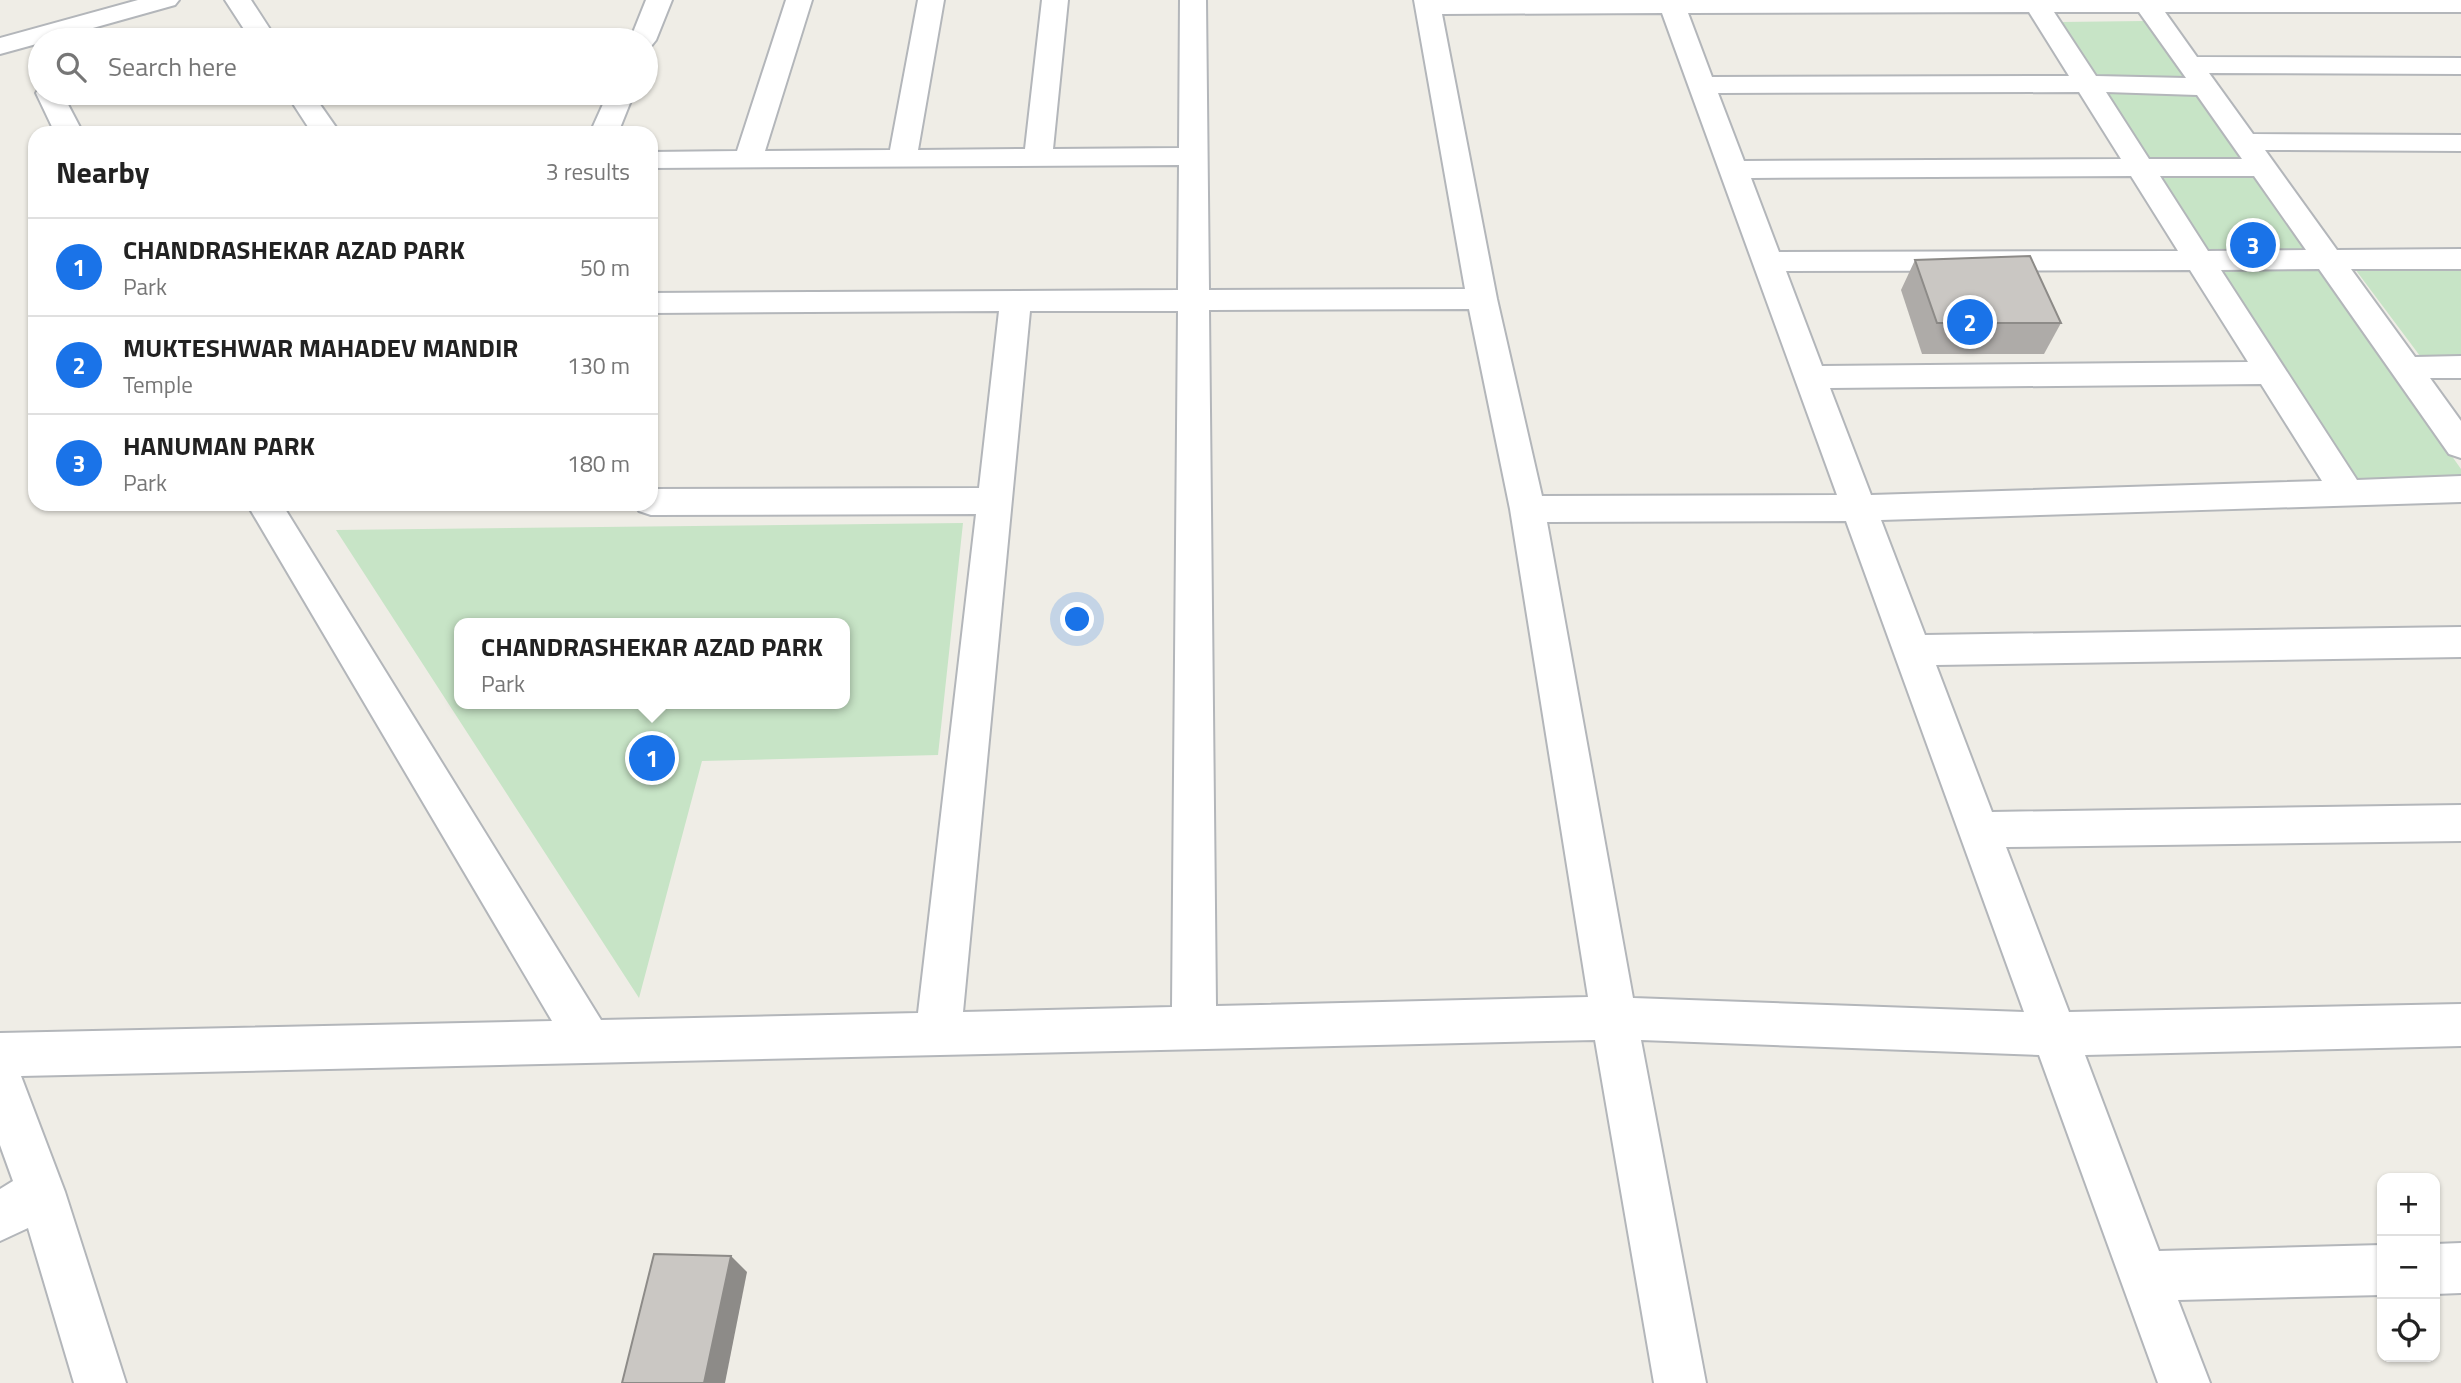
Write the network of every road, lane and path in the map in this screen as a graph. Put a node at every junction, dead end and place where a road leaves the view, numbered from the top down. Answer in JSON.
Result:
{"nodes":[{"id":1,"x":166,"y":0,"type":"edge"},
{"id":2,"x":238,"y":0,"type":"edge"},
{"id":3,"x":660,"y":0,"type":"edge"},
{"id":4,"x":799,"y":0,"type":"edge"},
{"id":5,"x":931,"y":0,"type":"edge"},
{"id":6,"x":1055,"y":0,"type":"edge"},
{"id":7,"x":1193,"y":0,"type":"edge"},
{"id":8,"x":2301,"y":2,"type":"edge"},
{"id":9,"x":1428,"y":3,"type":"edge"},
{"id":10,"x":1671,"y":3,"type":"edge"},
{"id":11,"x":2146,"y":4,"type":"junction"},
{"id":12,"x":2461,"y":4,"type":"edge"},
{"id":13,"x":2037,"y":5,"type":"junction"},
{"id":14,"x":84,"y":28,"type":"edge"},
{"id":15,"x":256,"y":28,"type":"edge"},
{"id":16,"x":648,"y":28,"type":"edge"},
{"id":17,"x":2461,"y":66,"type":"edge"},
{"id":18,"x":2199,"y":76,"type":"junction"},
{"id":19,"x":2088,"y":84,"type":"junction"},
{"id":20,"x":1701,"y":85,"type":"junction"},
{"id":21,"x":55,"y":105,"type":"edge"},
{"id":22,"x":307,"y":105,"type":"edge"},
{"id":23,"x":616,"y":105,"type":"edge"},
{"id":24,"x":66,"y":126,"type":"edge"},
{"id":25,"x":321,"y":126,"type":"edge"},
{"id":26,"x":607,"y":126,"type":"edge"},
{"id":27,"x":2244,"y":142,"type":"junction"},
{"id":28,"x":2461,"y":143,"type":"edge"},
{"id":29,"x":1193,"y":156,"type":"junction"},
{"id":30,"x":1038,"y":157,"type":"junction"},
{"id":31,"x":902,"y":158,"type":"junction"},
{"id":32,"x":748,"y":159,"type":"junction"},
{"id":33,"x":658,"y":160,"type":"edge"},
{"id":34,"x":2140,"y":166,"type":"junction"},
{"id":35,"x":2262,"y":167,"type":"junction"},
{"id":36,"x":1733,"y":170,"type":"junction"},
{"id":37,"x":2328,"y":259,"type":"junction"},
{"id":38,"x":2461,"y":259,"type":"edge"},
{"id":39,"x":2200,"y":260,"type":"junction"},
{"id":40,"x":1767,"y":262,"type":"junction"},
{"id":41,"x":1482,"y":299,"type":"junction"},
{"id":42,"x":1193,"y":300,"type":"junction"},
{"id":43,"x":1016,"y":301,"type":"junction"},
{"id":44,"x":658,"y":303,"type":"edge"},
{"id":45,"x":2461,"y":367,"type":"edge"},
{"id":46,"x":2405,"y":368,"type":"junction"},
{"id":47,"x":2272,"y":373,"type":"junction"},
{"id":48,"x":1810,"y":377,"type":"junction"},
{"id":49,"x":2461,"y":446,"type":"edge"},
{"id":50,"x":2461,"y":489,"type":"edge"},
{"id":51,"x":2346,"y":491,"type":"junction"},
{"id":52,"x":995,"y":501,"type":"junction"},
{"id":53,"x":658,"y":502,"type":"edge"},
{"id":54,"x":1859,"y":508,"type":"junction"},
{"id":55,"x":1527,"y":509,"type":"junction"},
{"id":56,"x":268,"y":511,"type":"edge"},
{"id":57,"x":2461,"y":642,"type":"edge"},
{"id":58,"x":1911,"y":650,"type":"junction"},
{"id":59,"x":2461,"y":823,"type":"edge"},
{"id":60,"x":1978,"y":830,"type":"junction"},
{"id":61,"x":1614,"y":1018,"type":"junction"},
{"id":62,"x":2461,"y":1025,"type":"edge"},
{"id":63,"x":1194,"y":1028,"type":"junction"},
{"id":64,"x":938,"y":1034,"type":"junction"},
{"id":65,"x":2054,"y":1034,"type":"junction"},
{"id":66,"x":589,"y":1041,"type":"junction"},
{"id":67,"x":0,"y":1055,"type":"edge"},
{"id":68,"x":0,"y":1080,"type":"edge"},
{"id":69,"x":41,"y":1192,"type":"junction"},
{"id":70,"x":0,"y":1217,"type":"edge"},
{"id":71,"x":2461,"y":1268,"type":"edge"},
{"id":72,"x":2440,"y":1269,"type":"edge"},
{"id":73,"x":2377,"y":1270,"type":"edge"},
{"id":74,"x":2144,"y":1276,"type":"junction"},
{"id":75,"x":100,"y":1383,"type":"edge"},
{"id":76,"x":1680,"y":1383,"type":"edge"},
{"id":77,"x":2184,"y":1383,"type":"edge"}],
"edges":[{"from":1,"to":14,"type":"street"},
{"from":2,"to":15,"type":"street"},
{"from":3,"to":16,"type":"street"},
{"from":4,"to":32,"type":"street"},
{"from":5,"to":31,"type":"street"},
{"from":6,"to":30,"type":"street"},
{"from":7,"to":29,"type":"street"},
{"from":8,"to":11,"type":"street"},
{"from":8,"to":12,"type":"street"},
{"from":9,"to":10,"type":"street"},
{"from":9,"to":41,"type":"street"},
{"from":10,"to":13,"type":"street"},
{"from":10,"to":20,"type":"street"},
{"from":11,"to":13,"type":"street"},
{"from":11,"to":18,"type":"street"},
{"from":13,"to":19,"type":"street"},
{"from":17,"to":18,"type":"street"},
{"from":18,"to":19,"type":"street"},
{"from":18,"to":27,"type":"street"},
{"from":19,"to":20,"type":"street"},
{"from":19,"to":34,"type":"street"},
{"from":20,"to":36,"type":"street"},
{"from":21,"to":24,"type":"street"},
{"from":22,"to":25,"type":"street"},
{"from":23,"to":26,"type":"street"},
{"from":27,"to":28,"type":"street"},
{"from":27,"to":35,"type":"street"},
{"from":29,"to":30,"type":"street"},
{"from":29,"to":42,"type":"street"},
{"from":30,"to":31,"type":"street"},
{"from":31,"to":32,"type":"street"},
{"from":32,"to":33,"type":"street"},
{"from":34,"to":35,"type":"street"},
{"from":34,"to":36,"type":"street"},
{"from":34,"to":39,"type":"street"},
{"from":35,"to":37,"type":"street"},
{"from":36,"to":40,"type":"street"},
{"from":37,"to":38,"type":"street"},
{"from":37,"to":39,"type":"street"},
{"from":37,"to":46,"type":"street"},
{"from":39,"to":40,"type":"street"},
{"from":39,"to":47,"type":"street"},
{"from":40,"to":48,"type":"street"},
{"from":41,"to":42,"type":"street"},
{"from":41,"to":55,"type":"street"},
{"from":42,"to":43,"type":"street"},
{"from":42,"to":63,"type":"street"},
{"from":43,"to":44,"type":"street"},
{"from":43,"to":52,"type":"street"},
{"from":45,"to":46,"type":"street"},
{"from":46,"to":49,"type":"street"},
{"from":47,"to":48,"type":"street"},
{"from":47,"to":51,"type":"street"},
{"from":48,"to":54,"type":"street"},
{"from":50,"to":51,"type":"street"},
{"from":51,"to":54,"type":"street"},
{"from":52,"to":53,"type":"street"},
{"from":52,"to":64,"type":"street"},
{"from":54,"to":55,"type":"street"},
{"from":54,"to":58,"type":"street"},
{"from":55,"to":61,"type":"street"},
{"from":56,"to":66,"type":"street"},
{"from":57,"to":58,"type":"street"},
{"from":58,"to":60,"type":"street"},
{"from":59,"to":60,"type":"street"},
{"from":60,"to":65,"type":"street"},
{"from":61,"to":63,"type":"street"},
{"from":61,"to":65,"type":"street"},
{"from":61,"to":76,"type":"street"},
{"from":62,"to":65,"type":"street"},
{"from":63,"to":64,"type":"street"},
{"from":64,"to":66,"type":"street"},
{"from":65,"to":74,"type":"street"},
{"from":66,"to":67,"type":"street"},
{"from":68,"to":69,"type":"street"},
{"from":69,"to":70,"type":"street"},
{"from":69,"to":75,"type":"street"},
{"from":71,"to":72,"type":"street"},
{"from":73,"to":74,"type":"street"},
{"from":74,"to":77,"type":"street"}]}
